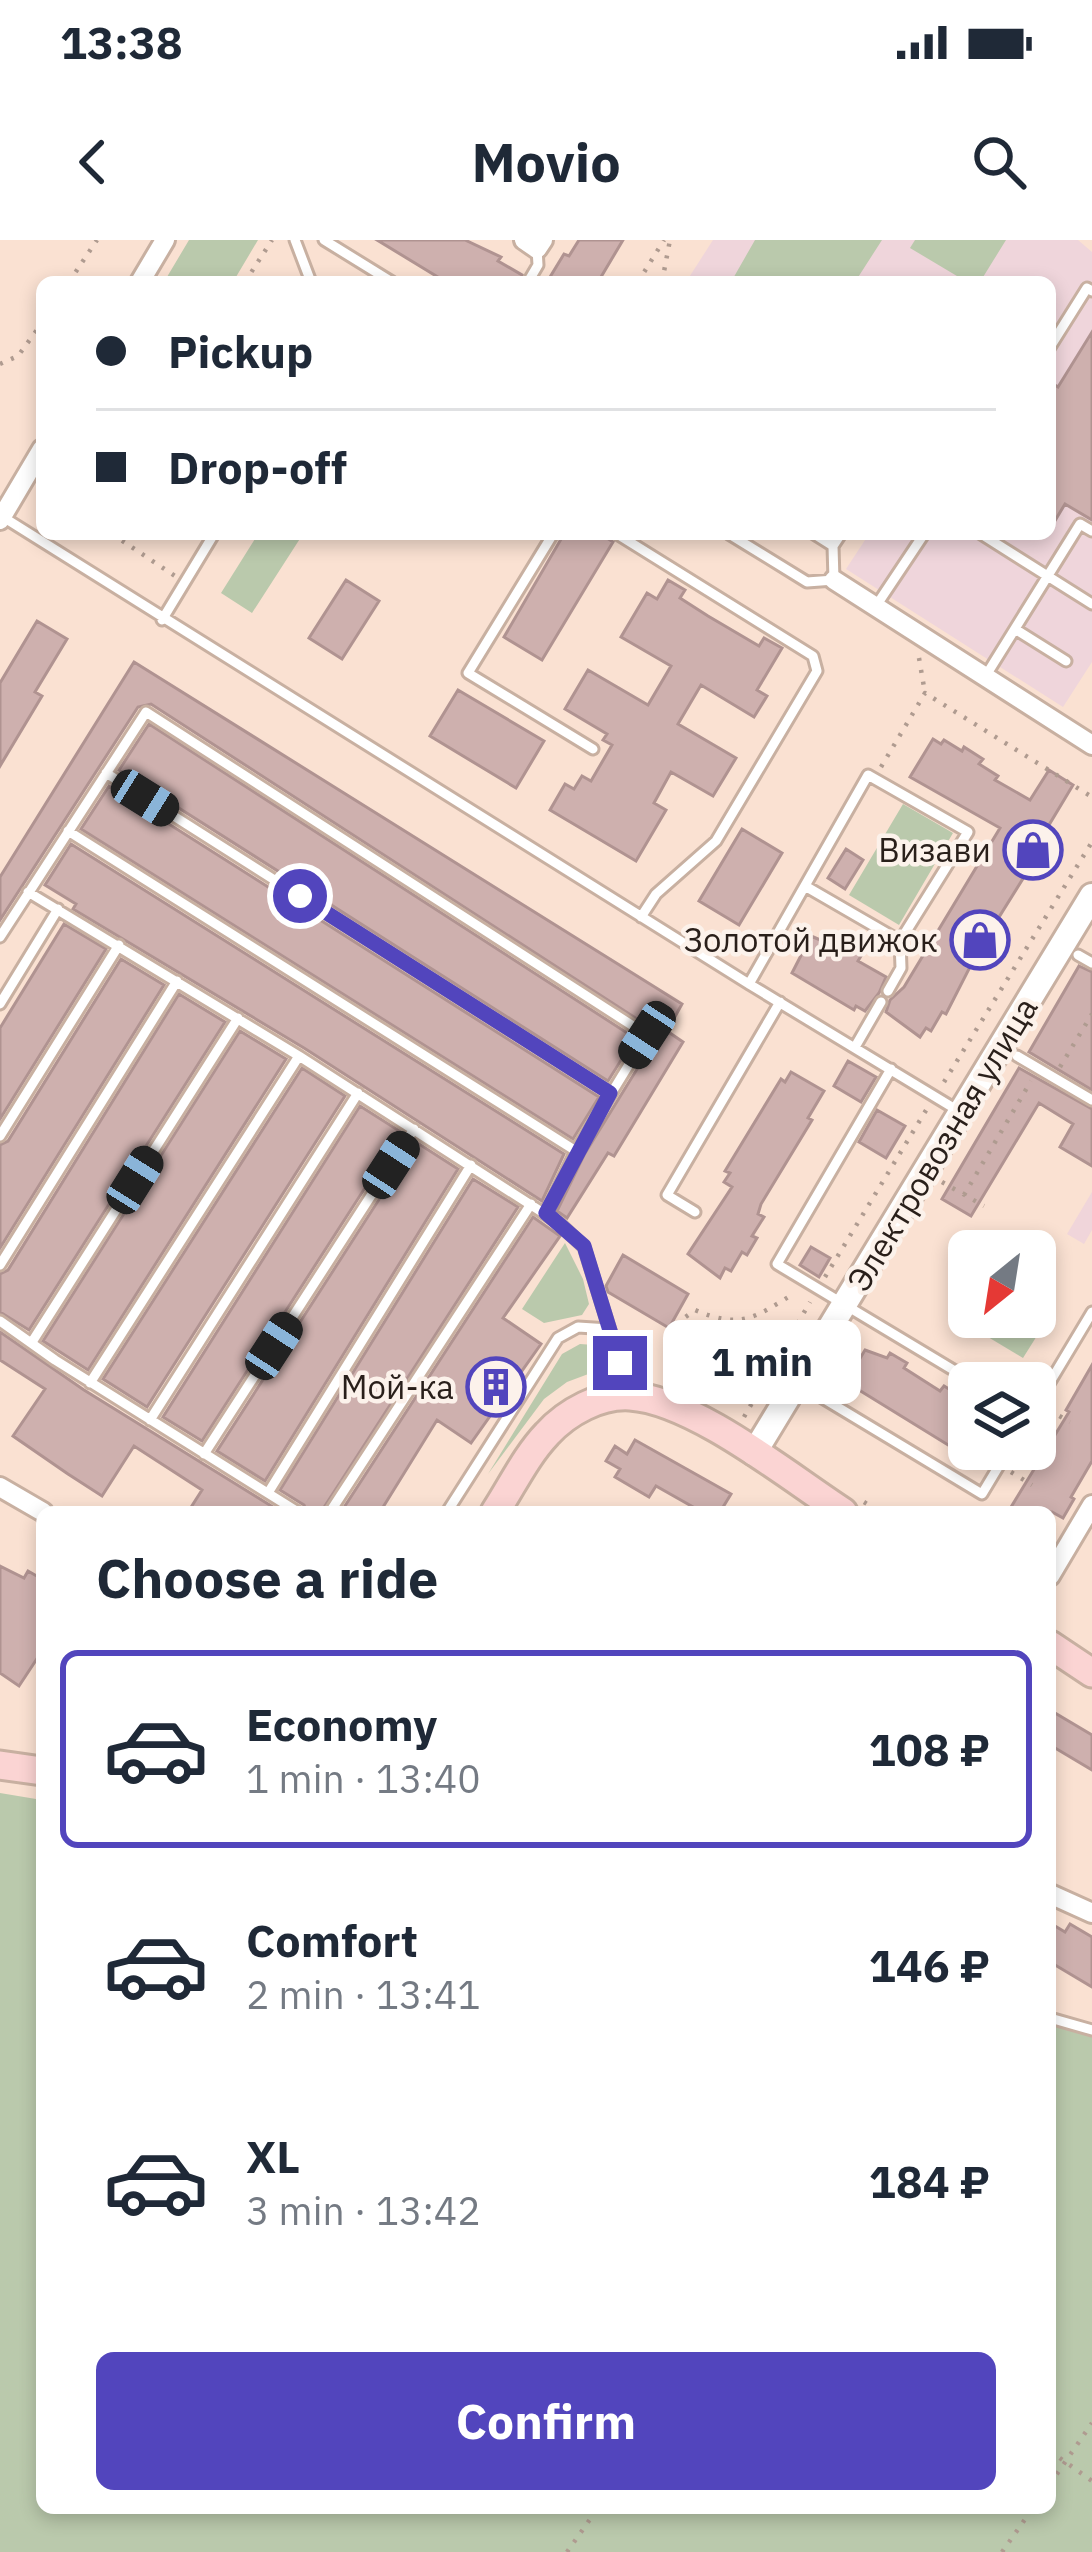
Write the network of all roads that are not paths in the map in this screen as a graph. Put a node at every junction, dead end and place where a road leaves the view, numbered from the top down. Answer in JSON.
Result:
{"nodes":[{"id":1,"x":164,"y":240,"type":"edge"},
{"id":2,"x":295,"y":240,"type":"edge"},
{"id":3,"x":324,"y":240,"type":"edge"},
{"id":4,"x":534,"y":242,"type":"edge"},
{"id":5,"x":143,"y":276,"type":"edge"},
{"id":6,"x":309,"y":276,"type":"edge"},
{"id":7,"x":382,"y":276,"type":"edge"},
{"id":8,"x":532,"y":276,"type":"edge"},
{"id":9,"x":1090,"y":286,"type":"edge"},
{"id":10,"x":1056,"y":338,"type":"edge"},
{"id":11,"x":36,"y":459,"type":"edge"},
{"id":12,"x":1,"y":517,"type":"edge"},
{"id":13,"x":1092,"y":531,"type":"edge"},
{"id":14,"x":36,"y":539,"type":"edge"},
{"id":15,"x":37,"y":540,"type":"edge"},
{"id":16,"x":210,"y":540,"type":"edge"},
{"id":17,"x":550,"y":540,"type":"edge"},
{"id":18,"x":626,"y":540,"type":"edge"},
{"id":19,"x":739,"y":540,"type":"edge"},
{"id":20,"x":824,"y":540,"type":"edge"},
{"id":21,"x":837,"y":540,"type":"edge"},
{"id":22,"x":920,"y":540,"type":"edge"},
{"id":23,"x":991,"y":540,"type":"edge"},
{"id":24,"x":833,"y":546,"type":"junction"},
{"id":25,"x":1048,"y":576,"type":"junction"},
{"id":26,"x":834,"y":580,"type":"junction"},
{"id":27,"x":1092,"y":604,"type":"edge"},
{"id":28,"x":876,"y":606,"type":"junction"},
{"id":29,"x":162,"y":620,"type":"junction"},
{"id":30,"x":1015,"y":629,"type":"junction"},
{"id":31,"x":1066,"y":661,"type":"dead end"},
{"id":32,"x":985,"y":677,"type":"junction"},
{"id":33,"x":1092,"y":745,"type":"edge"},
{"id":34,"x":593,"y":749,"type":"dead end"},
{"id":35,"x":106,"y":773,"type":"junction"},
{"id":36,"x":68,"y":830,"type":"junction"},
{"id":37,"x":805,"y":886,"type":"junction"},
{"id":38,"x":28,"y":892,"type":"junction"},
{"id":39,"x":1092,"y":896,"type":"edge"},
{"id":40,"x":58,"y":909,"type":"junction"},
{"id":41,"x":641,"y":917,"type":"junction"},
{"id":42,"x":0,"y":938,"type":"edge"},
{"id":43,"x":900,"y":941,"type":"junction"},
{"id":44,"x":118,"y":945,"type":"junction"},
{"id":45,"x":1078,"y":955,"type":"dead end"},
{"id":46,"x":1092,"y":963,"type":"edge"},
{"id":47,"x":177,"y":981,"type":"junction"},
{"id":48,"x":749,"y":984,"type":"junction"},
{"id":49,"x":888,"y":991,"type":"dead end"},
{"id":50,"x":780,"y":1002,"type":"junction"},
{"id":51,"x":880,"y":1002,"type":"dead end"},
{"id":52,"x":0,"y":1004,"type":"edge"},
{"id":53,"x":238,"y":1018,"type":"junction"},
{"id":54,"x":855,"y":1047,"type":"junction"},
{"id":55,"x":299,"y":1056,"type":"junction"},
{"id":56,"x":1017,"y":1056,"type":"dead end"},
{"id":57,"x":891,"y":1069,"type":"junction"},
{"id":58,"x":358,"y":1093,"type":"junction"},
{"id":59,"x":610,"y":1093,"type":"junction"},
{"id":60,"x":1092,"y":1100,"type":"edge"},
{"id":61,"x":962,"y":1112,"type":"junction"},
{"id":62,"x":414,"y":1129,"type":"junction"},
{"id":63,"x":0,"y":1136,"type":"edge"},
{"id":64,"x":576,"y":1150,"type":"junction"},
{"id":65,"x":471,"y":1165,"type":"junction"},
{"id":66,"x":531,"y":1204,"type":"junction"},
{"id":67,"x":695,"y":1212,"type":"dead end"},
{"id":68,"x":546,"y":1213,"type":"junction"},
{"id":69,"x":0,"y":1265,"type":"edge"},
{"id":70,"x":845,"y":1304,"type":"junction"},
{"id":71,"x":1092,"y":1312,"type":"edge"},
{"id":72,"x":0,"y":1321,"type":"edge"},
{"id":73,"x":609,"y":1329,"type":"junction"},
{"id":74,"x":32,"y":1342,"type":"junction"},
{"id":75,"x":948,"y":1367,"type":"edge"},
{"id":76,"x":1056,"y":1372,"type":"edge"},
{"id":77,"x":796,"y":1382,"type":"junction"},
{"id":78,"x":91,"y":1383,"type":"junction"},
{"id":79,"x":631,"y":1396,"type":"junction"},
{"id":80,"x":150,"y":1420,"type":"junction"},
{"id":81,"x":742,"y":1446,"type":"junction"},
{"id":82,"x":204,"y":1454,"type":"junction"},
{"id":83,"x":997,"y":1470,"type":"edge"},
{"id":84,"x":0,"y":1487,"type":"edge"},
{"id":85,"x":268,"y":1493,"type":"junction"},
{"id":86,"x":1092,"y":1505,"type":"edge"},
{"id":87,"x":289,"y":1506,"type":"edge"},
{"id":88,"x":334,"y":1506,"type":"edge"},
{"id":89,"x":451,"y":1506,"type":"edge"},
{"id":90,"x":499,"y":1506,"type":"edge"},
{"id":91,"x":834,"y":1506,"type":"edge"},
{"id":92,"x":36,"y":1508,"type":"edge"},
{"id":93,"x":1056,"y":1566,"type":"edge"},
{"id":94,"x":1056,"y":1649,"type":"edge"},
{"id":95,"x":1092,"y":1673,"type":"edge"},
{"id":96,"x":0,"y":1765,"type":"edge"},
{"id":97,"x":36,"y":1771,"type":"edge"},
{"id":98,"x":1056,"y":1897,"type":"edge"},
{"id":99,"x":1092,"y":1913,"type":"edge"},
{"id":100,"x":1056,"y":2020,"type":"edge"},
{"id":101,"x":1092,"y":2030,"type":"edge"}],
"edges":[{"from":1,"to":5,"type":"street"},
{"from":2,"to":6,"type":"lane"},
{"from":3,"to":7,"type":"lane"},
{"from":4,"to":8,"type":"lane"},
{"from":9,"to":10,"type":"lane"},
{"from":11,"to":12,"type":"street"},
{"from":12,"to":14,"type":"lane"},
{"from":13,"to":25,"type":"lane"},
{"from":15,"to":29,"type":"lane"},
{"from":16,"to":29,"type":"lane"},
{"from":17,"to":34,"type":"lane"},
{"from":18,"to":41,"type":"lane"},
{"from":19,"to":26,"type":"lane"},
{"from":20,"to":24,"type":"lane"},
{"from":21,"to":24,"type":"lane"},
{"from":22,"to":28,"type":"lane"},
{"from":23,"to":25,"type":"lane"},
{"from":24,"to":26,"type":"lane"},
{"from":25,"to":27,"type":"lane"},
{"from":25,"to":30,"type":"lane"},
{"from":26,"to":28,"type":"street"},
{"from":28,"to":32,"type":"street"},
{"from":29,"to":41,"type":"lane"},
{"from":30,"to":31,"type":"lane"},
{"from":30,"to":32,"type":"lane"},
{"from":32,"to":33,"type":"street"},
{"from":35,"to":36,"type":"lane"},
{"from":35,"to":59,"type":"lane"},
{"from":35,"to":59,"type":"lane"},
{"from":36,"to":38,"type":"lane"},
{"from":36,"to":64,"type":"lane"},
{"from":37,"to":43,"type":"lane"},
{"from":37,"to":43,"type":"lane"},
{"from":37,"to":48,"type":"lane"},
{"from":38,"to":40,"type":"lane"},
{"from":38,"to":42,"type":"lane"},
{"from":39,"to":61,"type":"street","name":"Электровозная улица"},
{"from":40,"to":44,"type":"lane"},
{"from":40,"to":52,"type":"lane"},
{"from":41,"to":48,"type":"lane"},
{"from":43,"to":49,"type":"lane"},
{"from":44,"to":47,"type":"lane"},
{"from":44,"to":63,"type":"lane"},
{"from":45,"to":46,"type":"lane"},
{"from":47,"to":53,"type":"lane"},
{"from":47,"to":69,"type":"lane"},
{"from":48,"to":50,"type":"lane"},
{"from":50,"to":54,"type":"lane"},
{"from":50,"to":67,"type":"lane"},
{"from":51,"to":54,"type":"lane"},
{"from":53,"to":55,"type":"lane"},
{"from":53,"to":74,"type":"lane"},
{"from":54,"to":57,"type":"lane"},
{"from":55,"to":58,"type":"lane"},
{"from":55,"to":78,"type":"lane"},
{"from":56,"to":60,"type":"lane"},
{"from":57,"to":61,"type":"lane"},
{"from":57,"to":70,"type":"lane"},
{"from":58,"to":62,"type":"lane"},
{"from":58,"to":80,"type":"lane"},
{"from":59,"to":64,"type":"lane"},
{"from":61,"to":70,"type":"street","name":"Электровозная улица"},
{"from":62,"to":65,"type":"lane"},
{"from":62,"to":82,"type":"lane"},
{"from":64,"to":68,"type":"lane"},
{"from":65,"to":66,"type":"lane"},
{"from":65,"to":85,"type":"lane"},
{"from":66,"to":68,"type":"lane"},
{"from":66,"to":88,"type":"lane"},
{"from":68,"to":73,"type":"lane"},
{"from":70,"to":75,"type":"lane"},
{"from":70,"to":77,"type":"street","name":"Электровозная улица"},
{"from":71,"to":76,"type":"lane"},
{"from":72,"to":74,"type":"lane"},
{"from":73,"to":79,"type":"lane"},
{"from":73,"to":89,"type":"lane"},
{"from":74,"to":78,"type":"lane"},
{"from":77,"to":81,"type":"street","name":"Электровозная улица"},
{"from":77,"to":83,"type":"lane"},
{"from":78,"to":80,"type":"lane"},
{"from":79,"to":81,"type":"main road"},
{"from":79,"to":90,"type":"main road"},
{"from":80,"to":82,"type":"lane"},
{"from":81,"to":91,"type":"main road"},
{"from":82,"to":85,"type":"lane"},
{"from":84,"to":92,"type":"street"},
{"from":85,"to":87,"type":"lane"},
{"from":86,"to":93,"type":"street"},
{"from":94,"to":95,"type":"main road"},
{"from":96,"to":97,"type":"main road"},
{"from":98,"to":99,"type":"street"},
{"from":100,"to":101,"type":"lane"}]}
